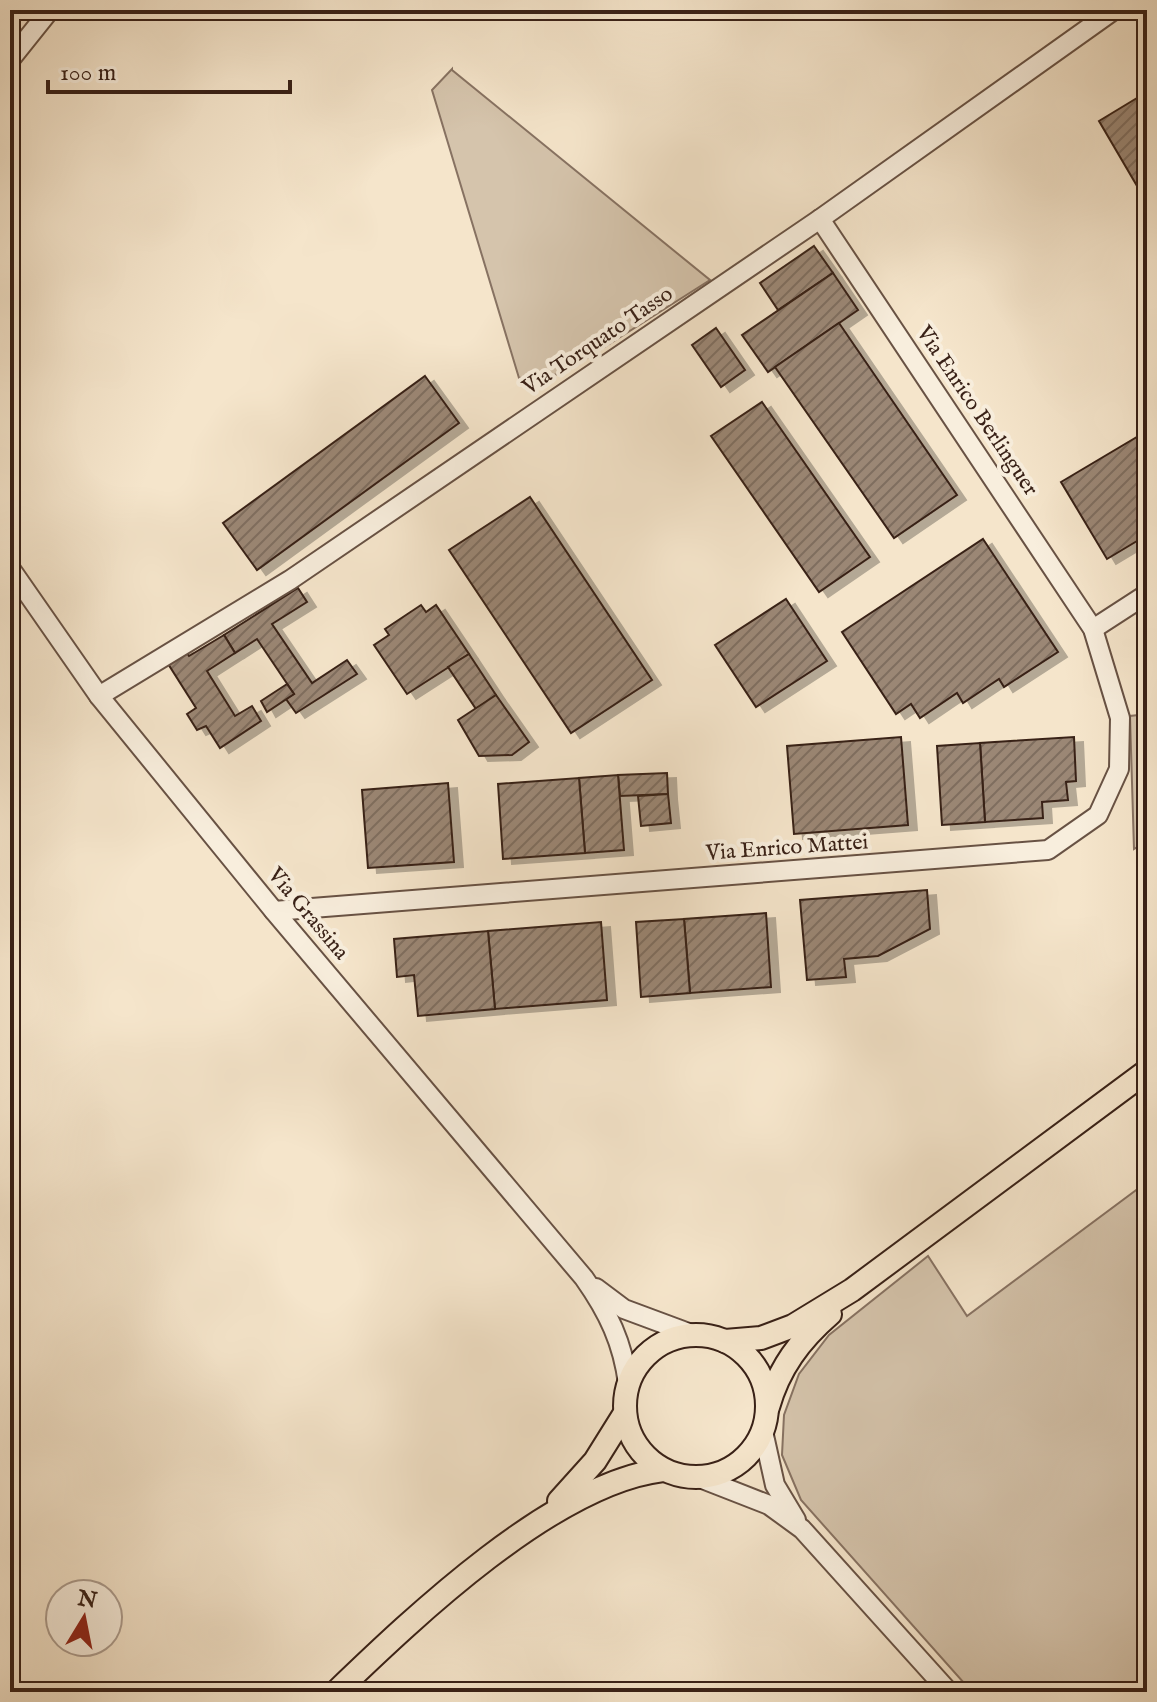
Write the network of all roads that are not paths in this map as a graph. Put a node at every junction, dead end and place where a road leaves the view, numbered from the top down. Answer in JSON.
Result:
{"nodes":[{"id":1,"x":50,"y":10,"type":"edge"},
{"id":2,"x":1114,"y":10,"type":"edge"},
{"id":3,"x":10,"y":60,"type":"edge"},
{"id":4,"x":820,"y":219,"type":"junction"},
{"id":5,"x":10,"y":568,"type":"edge"},
{"id":6,"x":1147,"y":594,"type":"edge"},
{"id":7,"x":1093,"y":629,"type":"junction"},
{"id":8,"x":99,"y":696,"type":"junction"},
{"id":9,"x":274,"y":911,"type":"junction"},
{"id":10,"x":1147,"y":1071,"type":"edge"},
{"id":11,"x":584,"y":1278,"type":"junction"},
{"id":12,"x":852,"y":1290,"type":"junction"},
{"id":13,"x":694,"y":1335,"type":"junction"},
{"id":14,"x":725,"y":1341,"type":"junction"},
{"id":15,"x":628,"y":1384,"type":"junction"},
{"id":16,"x":768,"y":1408,"type":"junction"},
{"id":17,"x":625,"y":1413,"type":"junction"},
{"id":18,"x":763,"y":1431,"type":"junction"},
{"id":19,"x":663,"y":1470,"type":"junction"},
{"id":20,"x":700,"y":1478,"type":"junction"},
{"id":21,"x":552,"y":1511,"type":"junction"},
{"id":22,"x":802,"y":1529,"type":"junction"},
{"id":23,"x":336,"y":1692,"type":"edge"},
{"id":24,"x":949,"y":1692,"type":"edge"}],
"edges":[{"from":1,"to":3,"type":"street"},
{"from":2,"to":4,"type":"street","name":"Via Torquato Tasso"},
{"from":4,"to":7,"type":"street","name":"Via Enrico Berlinguer"},
{"from":4,"to":8,"type":"street","name":"Via Torquato Tasso"},
{"from":5,"to":8,"type":"street","name":"Via Grassina"},
{"from":6,"to":7,"type":"street"},
{"from":7,"to":9,"type":"street","name":"Via Enrico Mattei"},
{"from":8,"to":9,"type":"street","name":"Via Grassina"},
{"from":9,"to":11,"type":"street","name":"Via Grassina"},
{"from":10,"to":12,"type":"main road"},
{"from":11,"to":13,"type":"street","name":"Via Grassina"},
{"from":11,"to":15,"type":"street","name":"Via Grassina"},
{"from":12,"to":14,"type":"main road"},
{"from":12,"to":16,"type":"main road"},
{"from":13,"to":14,"type":"main road"},
{"from":13,"to":15,"type":"main road"},
{"from":14,"to":16,"type":"main road"},
{"from":15,"to":17,"type":"main road"},
{"from":16,"to":18,"type":"main road"},
{"from":17,"to":19,"type":"main road"},
{"from":17,"to":21,"type":"main road"},
{"from":18,"to":20,"type":"main road"},
{"from":18,"to":22,"type":"street"},
{"from":19,"to":20,"type":"main road"},
{"from":19,"to":21,"type":"main road"},
{"from":20,"to":22,"type":"street"},
{"from":21,"to":23,"type":"main road"},
{"from":22,"to":24,"type":"street"}]}
